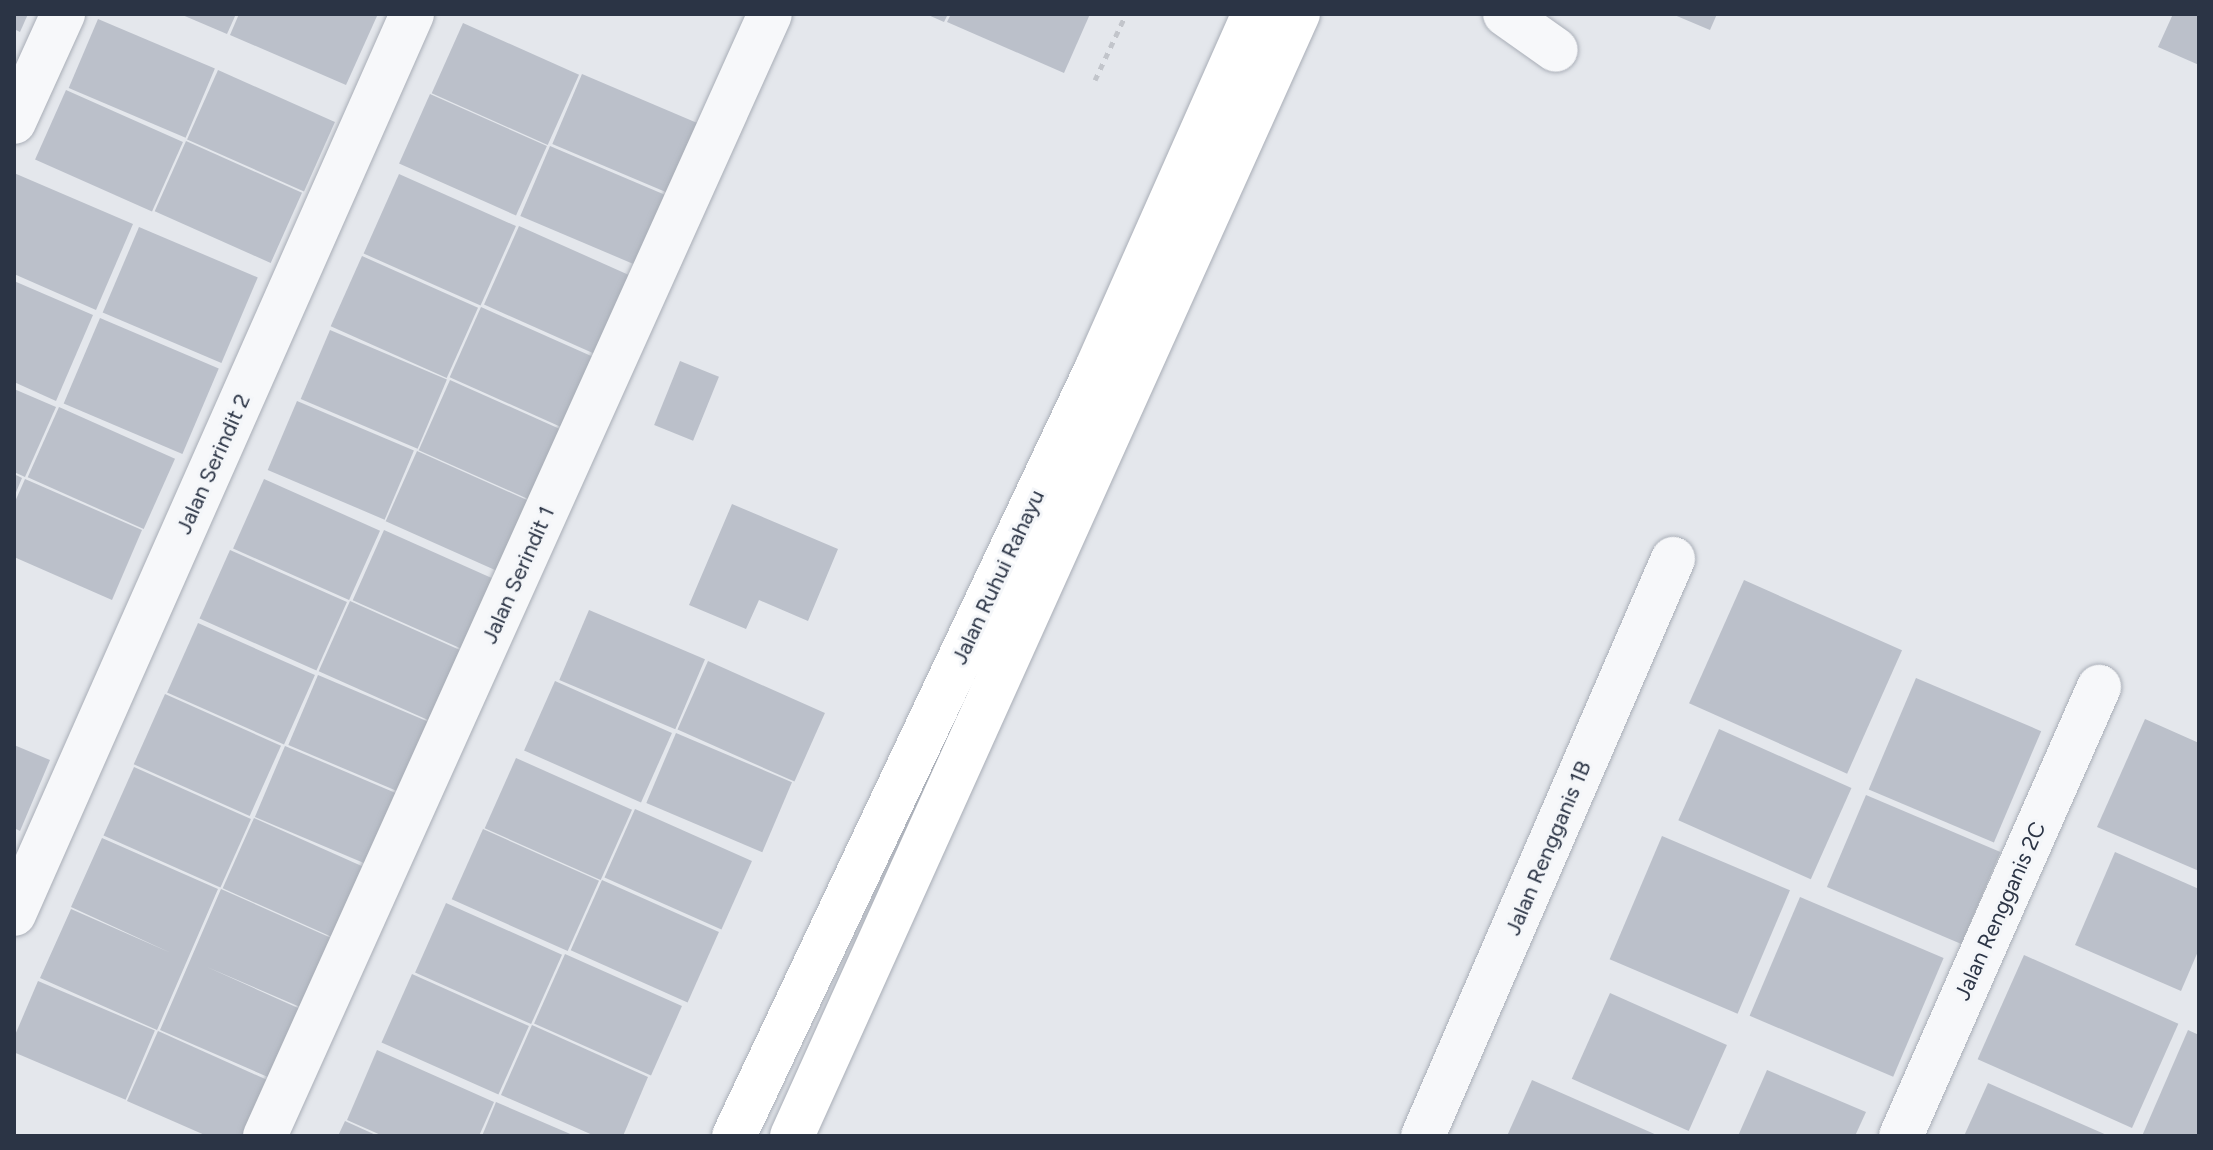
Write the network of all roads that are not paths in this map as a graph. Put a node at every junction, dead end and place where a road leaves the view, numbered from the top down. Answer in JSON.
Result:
{"nodes":[{"id":1,"x":63,"y":14,"type":"edge"},
{"id":2,"x":412,"y":14,"type":"edge"},
{"id":3,"x":770,"y":14,"type":"edge"},
{"id":4,"x":1254,"y":14,"type":"edge"},
{"id":5,"x":1298,"y":14,"type":"edge"},
{"id":6,"x":1505,"y":14,"type":"edge"},
{"id":7,"x":1556,"y":50,"type":"dead end"},
{"id":8,"x":14,"y":122,"type":"edge"},
{"id":9,"x":1673,"y":559,"type":"dead end"},
{"id":10,"x":2099,"y":687,"type":"dead end"},
{"id":11,"x":14,"y":914,"type":"edge"},
{"id":12,"x":265,"y":1136,"type":"edge"},
{"id":13,"x":734,"y":1136,"type":"edge"},
{"id":14,"x":792,"y":1136,"type":"edge"},
{"id":15,"x":1423,"y":1136,"type":"edge"},
{"id":16,"x":1901,"y":1136,"type":"edge"}],
"edges":[{"from":1,"to":8,"type":"street"},
{"from":2,"to":11,"type":"street","name":"Jalan Serindit 2"},
{"from":3,"to":12,"type":"street","name":"Jalan Serindit 1"},
{"from":4,"to":13,"type":"main road","name":"Jalan Ruhui Rahayu"},
{"from":5,"to":14,"type":"main road","name":"Jalan Ruhui Rahayu"},
{"from":6,"to":7,"type":"street"},
{"from":9,"to":15,"type":"street","name":"Jalan Rengganis 1B"},
{"from":10,"to":16,"type":"street","name":"Jalan Rengganis 2C"}]}
